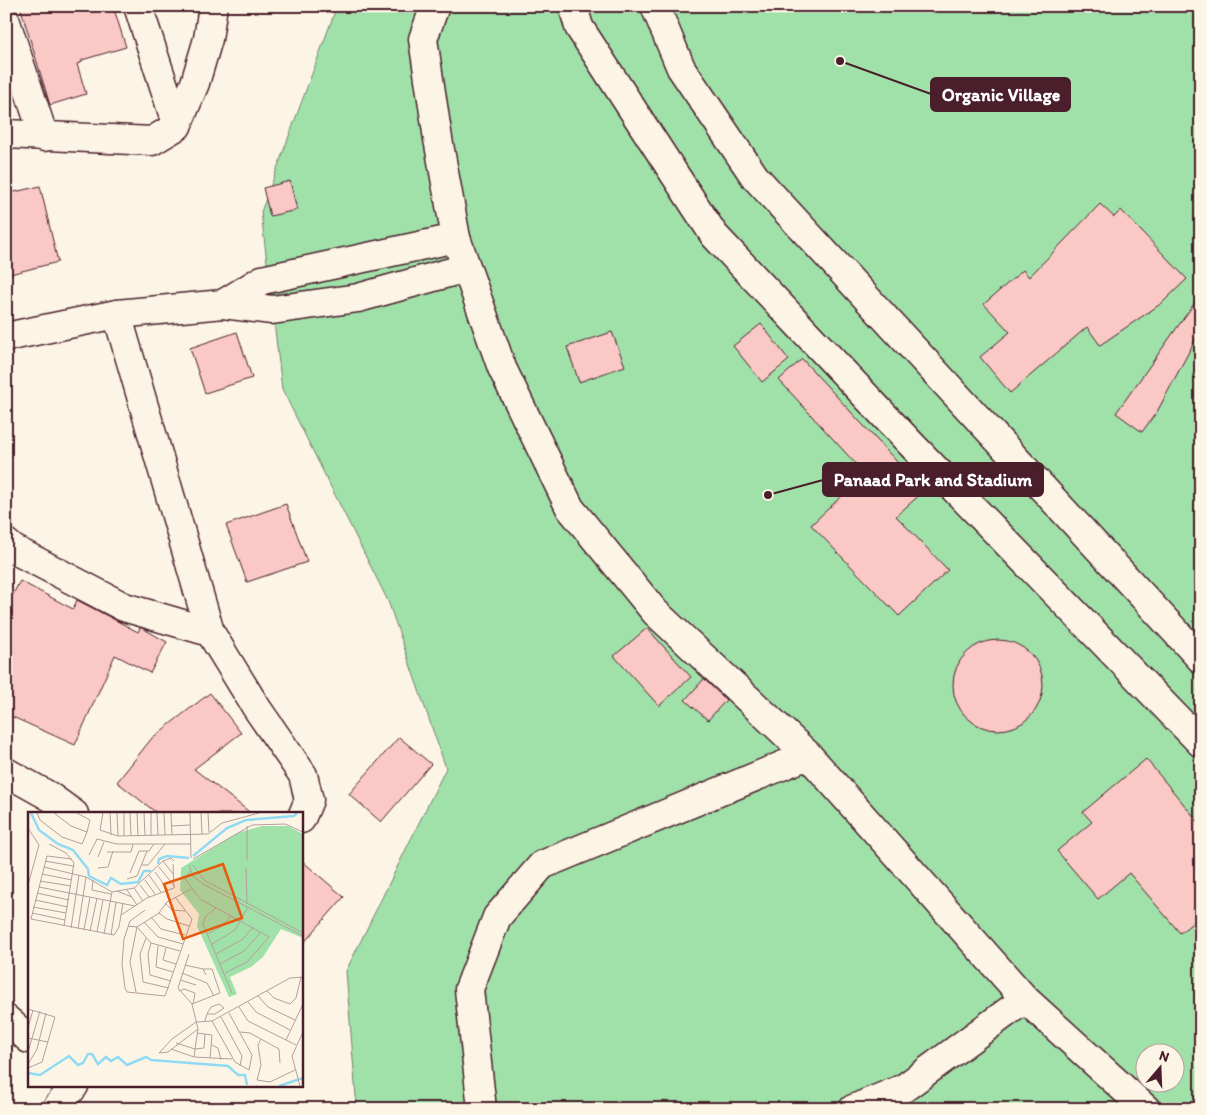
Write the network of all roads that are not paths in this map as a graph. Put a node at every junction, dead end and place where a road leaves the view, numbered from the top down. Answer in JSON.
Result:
{"nodes":[{"id":1,"x":138,"y":6,"type":"edge"},
{"id":2,"x":213,"y":6,"type":"edge"},
{"id":3,"x":435,"y":6,"type":"edge"},
{"id":4,"x":573,"y":6,"type":"edge"},
{"id":5,"x":655,"y":6,"type":"edge"},
{"id":6,"x":6,"y":22,"type":"edge"},
{"id":7,"x":177,"y":126,"type":"junction"},
{"id":8,"x":6,"y":134,"type":"edge"},
{"id":9,"x":44,"y":137,"type":"junction"},
{"id":10,"x":456,"y":238,"type":"junction"},
{"id":11,"x":466,"y":268,"type":"junction"},
{"id":12,"x":223,"y":304,"type":"junction"},
{"id":13,"x":117,"y":314,"type":"junction"},
{"id":14,"x":6,"y":337,"type":"edge"},
{"id":15,"x":6,"y":544,"type":"edge"},
{"id":16,"x":210,"y":632,"type":"junction"},
{"id":17,"x":1201,"y":658,"type":"edge"},
{"id":18,"x":1201,"y":743,"type":"edge"},
{"id":19,"x":808,"y":755,"type":"junction"},
{"id":20,"x":6,"y":772,"type":"edge"},
{"id":21,"x":71,"y":812,"type":"edge"},
{"id":22,"x":302,"y":817,"type":"edge"},
{"id":23,"x":1025,"y":1000,"type":"junction"},
{"id":24,"x":6,"y":1019,"type":"edge"},
{"id":25,"x":28,"y":1037,"type":"edge"},
{"id":26,"x":72,"y":1088,"type":"edge"},
{"id":27,"x":56,"y":1109,"type":"edge"},
{"id":28,"x":482,"y":1109,"type":"edge"},
{"id":29,"x":852,"y":1109,"type":"edge"},
{"id":30,"x":1146,"y":1109,"type":"edge"}],
"edges":[{"from":1,"to":7,"type":"street"},
{"from":2,"to":7,"type":"street"},
{"from":3,"to":10,"type":"street"},
{"from":4,"to":18,"type":"street"},
{"from":5,"to":17,"type":"street"},
{"from":6,"to":9,"type":"street"},
{"from":7,"to":9,"type":"street"},
{"from":8,"to":9,"type":"street"},
{"from":10,"to":11,"type":"street"},
{"from":10,"to":12,"type":"street"},
{"from":11,"to":12,"type":"street"},
{"from":11,"to":19,"type":"street"},
{"from":12,"to":13,"type":"street"},
{"from":13,"to":14,"type":"street"},
{"from":13,"to":16,"type":"street"},
{"from":15,"to":16,"type":"street"},
{"from":16,"to":22,"type":"street"},
{"from":19,"to":23,"type":"street"},
{"from":19,"to":28,"type":"street"},
{"from":20,"to":21,"type":"street"},
{"from":23,"to":29,"type":"street"},
{"from":23,"to":30,"type":"street"},
{"from":24,"to":25,"type":"street"},
{"from":26,"to":27,"type":"street"}]}
